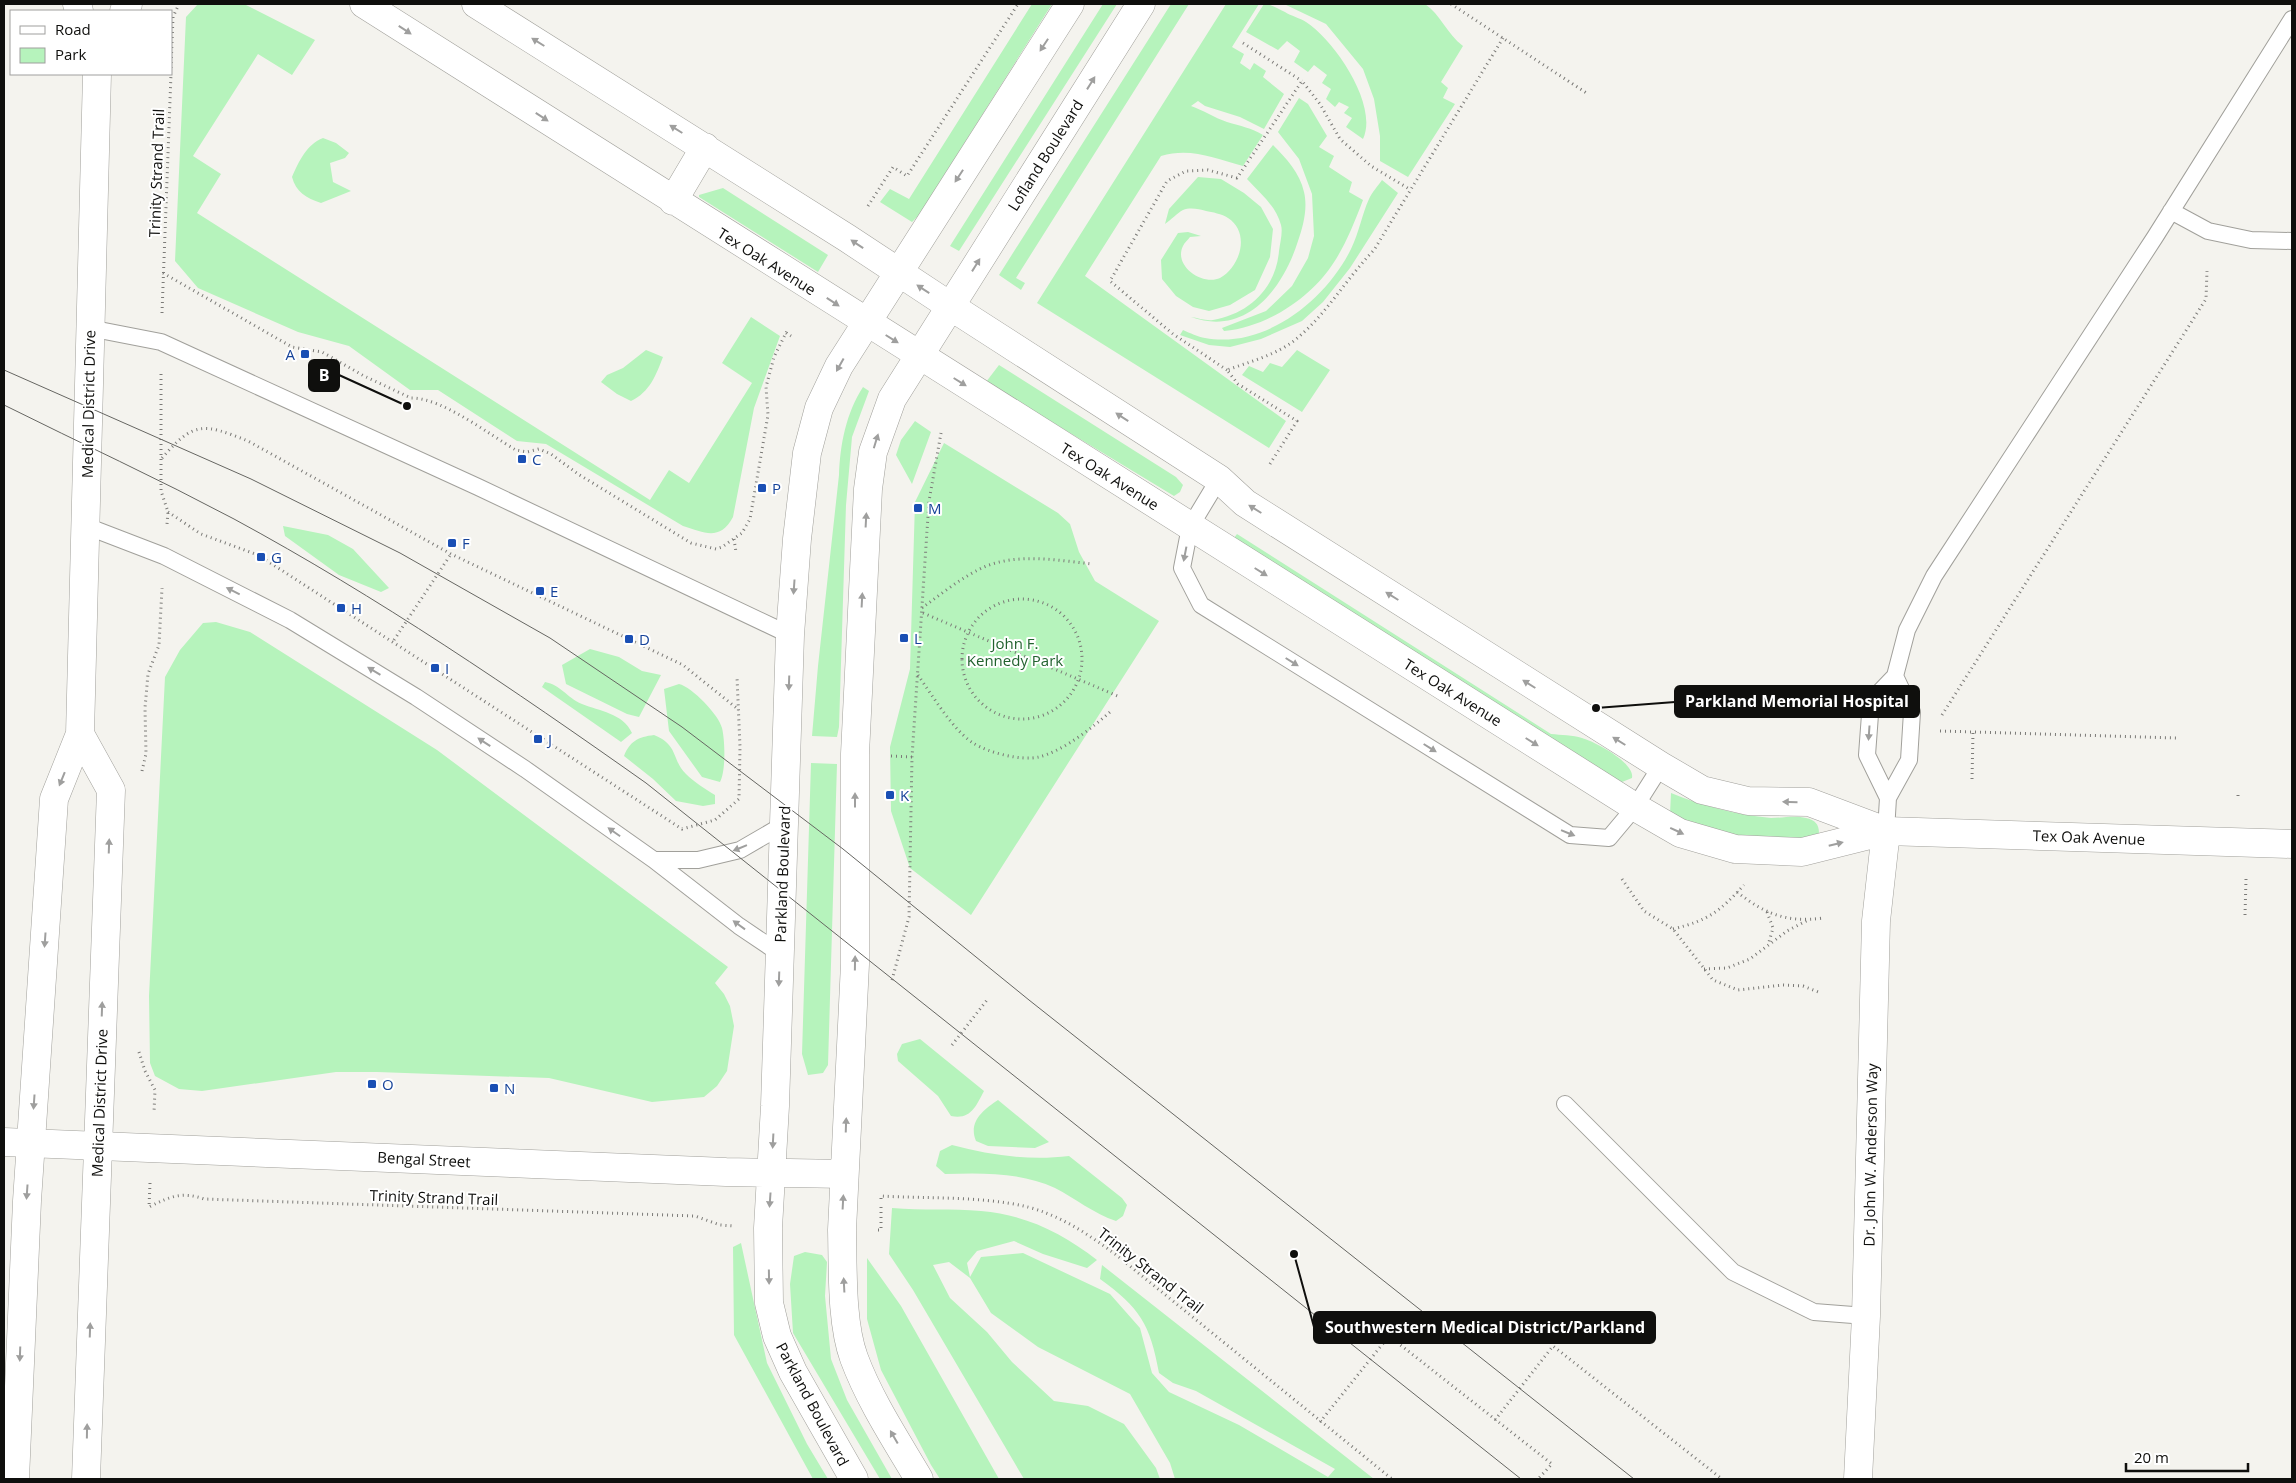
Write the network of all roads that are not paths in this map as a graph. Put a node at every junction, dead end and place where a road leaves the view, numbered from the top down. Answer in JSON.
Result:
{"nodes":[{"id":1,"x":364,"y":4,"type":"edge"},
{"id":2,"x":476,"y":4,"type":"edge"},
{"id":3,"x":1070,"y":4,"type":"edge"},
{"id":4,"x":1141,"y":4,"type":"edge"},
{"id":5,"x":2292,"y":19,"type":"edge"},
{"id":6,"x":97,"y":75,"type":"edge"},
{"id":7,"x":705,"y":147,"type":"junction"},
{"id":8,"x":673,"y":201,"type":"junction"},
{"id":9,"x":2171,"y":211,"type":"junction"},
{"id":10,"x":2292,"y":241,"type":"edge"},
{"id":11,"x":897,"y":272,"type":"junction"},
{"id":12,"x":950,"y":306,"type":"junction"},
{"id":13,"x":865,"y":322,"type":"junction"},
{"id":14,"x":89,"y":328,"type":"junction"},
{"id":15,"x":919,"y":356,"type":"junction"},
{"id":16,"x":1219,"y":479,"type":"junction"},
{"id":17,"x":86,"y":526,"type":"junction"},
{"id":18,"x":1190,"y":527,"type":"junction"},
{"id":19,"x":790,"y":635,"type":"junction"},
{"id":20,"x":1895,"y":676,"type":"junction"},
{"id":21,"x":80,"y":734,"type":"junction"},
{"id":22,"x":1660,"y":766,"type":"junction"},
{"id":23,"x":1888,"y":798,"type":"junction"},
{"id":24,"x":1634,"y":807,"type":"junction"},
{"id":25,"x":783,"y":825,"type":"junction"},
{"id":26,"x":1886,"y":831,"type":"junction"},
{"id":27,"x":2292,"y":844,"type":"edge"},
{"id":28,"x":654,"y":860,"type":"junction"},
{"id":29,"x":779,"y":953,"type":"junction"},
{"id":30,"x":1565,"y":1104,"type":"dead end"},
{"id":31,"x":4,"y":1142,"type":"edge"},
{"id":32,"x":30,"y":1143,"type":"junction"},
{"id":33,"x":97,"y":1145,"type":"junction"},
{"id":34,"x":772,"y":1172,"type":"junction"},
{"id":35,"x":844,"y":1174,"type":"junction"},
{"id":36,"x":1866,"y":1316,"type":"junction"},
{"id":37,"x":15,"y":1479,"type":"edge"},
{"id":38,"x":86,"y":1479,"type":"edge"},
{"id":39,"x":854,"y":1479,"type":"edge"},
{"id":40,"x":919,"y":1479,"type":"edge"},
{"id":41,"x":1858,"y":1479,"type":"edge"}],
"edges":[{"from":1,"to":8,"type":"street","name":"Tex Oak Avenue","one_way":true},
{"from":7,"to":2,"type":"street","name":"Tex Oak Avenue","one_way":true},
{"from":3,"to":11,"type":"street","one_way":true},
{"from":12,"to":4,"type":"street","name":"Lofland Boulevard","one_way":true},
{"from":5,"to":9,"type":"lane"},
{"from":6,"to":14,"type":"street","name":"Medical District Drive"},
{"from":7,"to":8,"type":"street"},
{"from":11,"to":7,"type":"street","name":"Tex Oak Avenue","one_way":true},
{"from":8,"to":13,"type":"street","name":"Tex Oak Avenue","one_way":true},
{"from":9,"to":10,"type":"lane"},
{"from":9,"to":20,"type":"lane"},
{"from":12,"to":11,"type":"street","name":"Tex Oak Avenue","one_way":true},
{"from":11,"to":13,"type":"street","name":"Parkland Boulevard"},
{"from":12,"to":15,"type":"street"},
{"from":16,"to":12,"type":"street","name":"Tex Oak Avenue","one_way":true},
{"from":13,"to":15,"type":"street","name":"Tex Oak Avenue","one_way":true},
{"from":13,"to":19,"type":"street","name":"Parkland Boulevard","one_way":true},
{"from":14,"to":17,"type":"street","name":"Medical District Drive"},
{"from":14,"to":19,"type":"lane"},
{"from":15,"to":18,"type":"street","name":"Tex Oak Avenue","one_way":true},
{"from":35,"to":15,"type":"street","one_way":true},
{"from":16,"to":18,"type":"lane"},
{"from":22,"to":16,"type":"street","name":"Tex Oak Avenue","one_way":true},
{"from":17,"to":21,"type":"street","name":"Medical District Drive"},
{"from":28,"to":17,"type":"lane","one_way":true},
{"from":18,"to":24,"type":"street","name":"Tex Oak Avenue","one_way":true},
{"from":18,"to":24,"type":"lane","one_way":true},
{"from":19,"to":25,"type":"street","name":"Parkland Boulevard","one_way":true},
{"from":20,"to":23,"type":"lane"},
{"from":20,"to":23,"type":"lane","one_way":true},
{"from":21,"to":32,"type":"street","name":"Medical District Drive","one_way":true},
{"from":33,"to":21,"type":"street","name":"Medical District Drive","one_way":true},
{"from":22,"to":24,"type":"lane"},
{"from":26,"to":22,"type":"street","name":"Tex Oak Avenue","one_way":true},
{"from":23,"to":26,"type":"lane"},
{"from":24,"to":26,"type":"street","name":"Tex Oak Avenue","one_way":true},
{"from":25,"to":28,"type":"lane","one_way":true},
{"from":25,"to":29,"type":"street","name":"Parkland Boulevard"},
{"from":26,"to":27,"type":"street","name":"Tex Oak Avenue"},
{"from":26,"to":36,"type":"street","name":"Dr. John W. Anderson Way"},
{"from":29,"to":28,"type":"lane","one_way":true},
{"from":29,"to":34,"type":"street","name":"Parkland Boulevard","one_way":true},
{"from":30,"to":36,"type":"lane"},
{"from":31,"to":32,"type":"street","name":"Bengal Street"},
{"from":32,"to":33,"type":"street","name":"Bengal Street"},
{"from":32,"to":37,"type":"street","name":"Medical District Drive","one_way":true},
{"from":33,"to":34,"type":"street","name":"Bengal Street"},
{"from":38,"to":33,"type":"street","name":"Medical District Drive","one_way":true},
{"from":34,"to":35,"type":"street","name":"Bengal Street"},
{"from":34,"to":39,"type":"street","name":"Parkland Boulevard","one_way":true},
{"from":40,"to":35,"type":"street","one_way":true},
{"from":36,"to":41,"type":"street","name":"Dr. John W. Anderson Way"}]}
